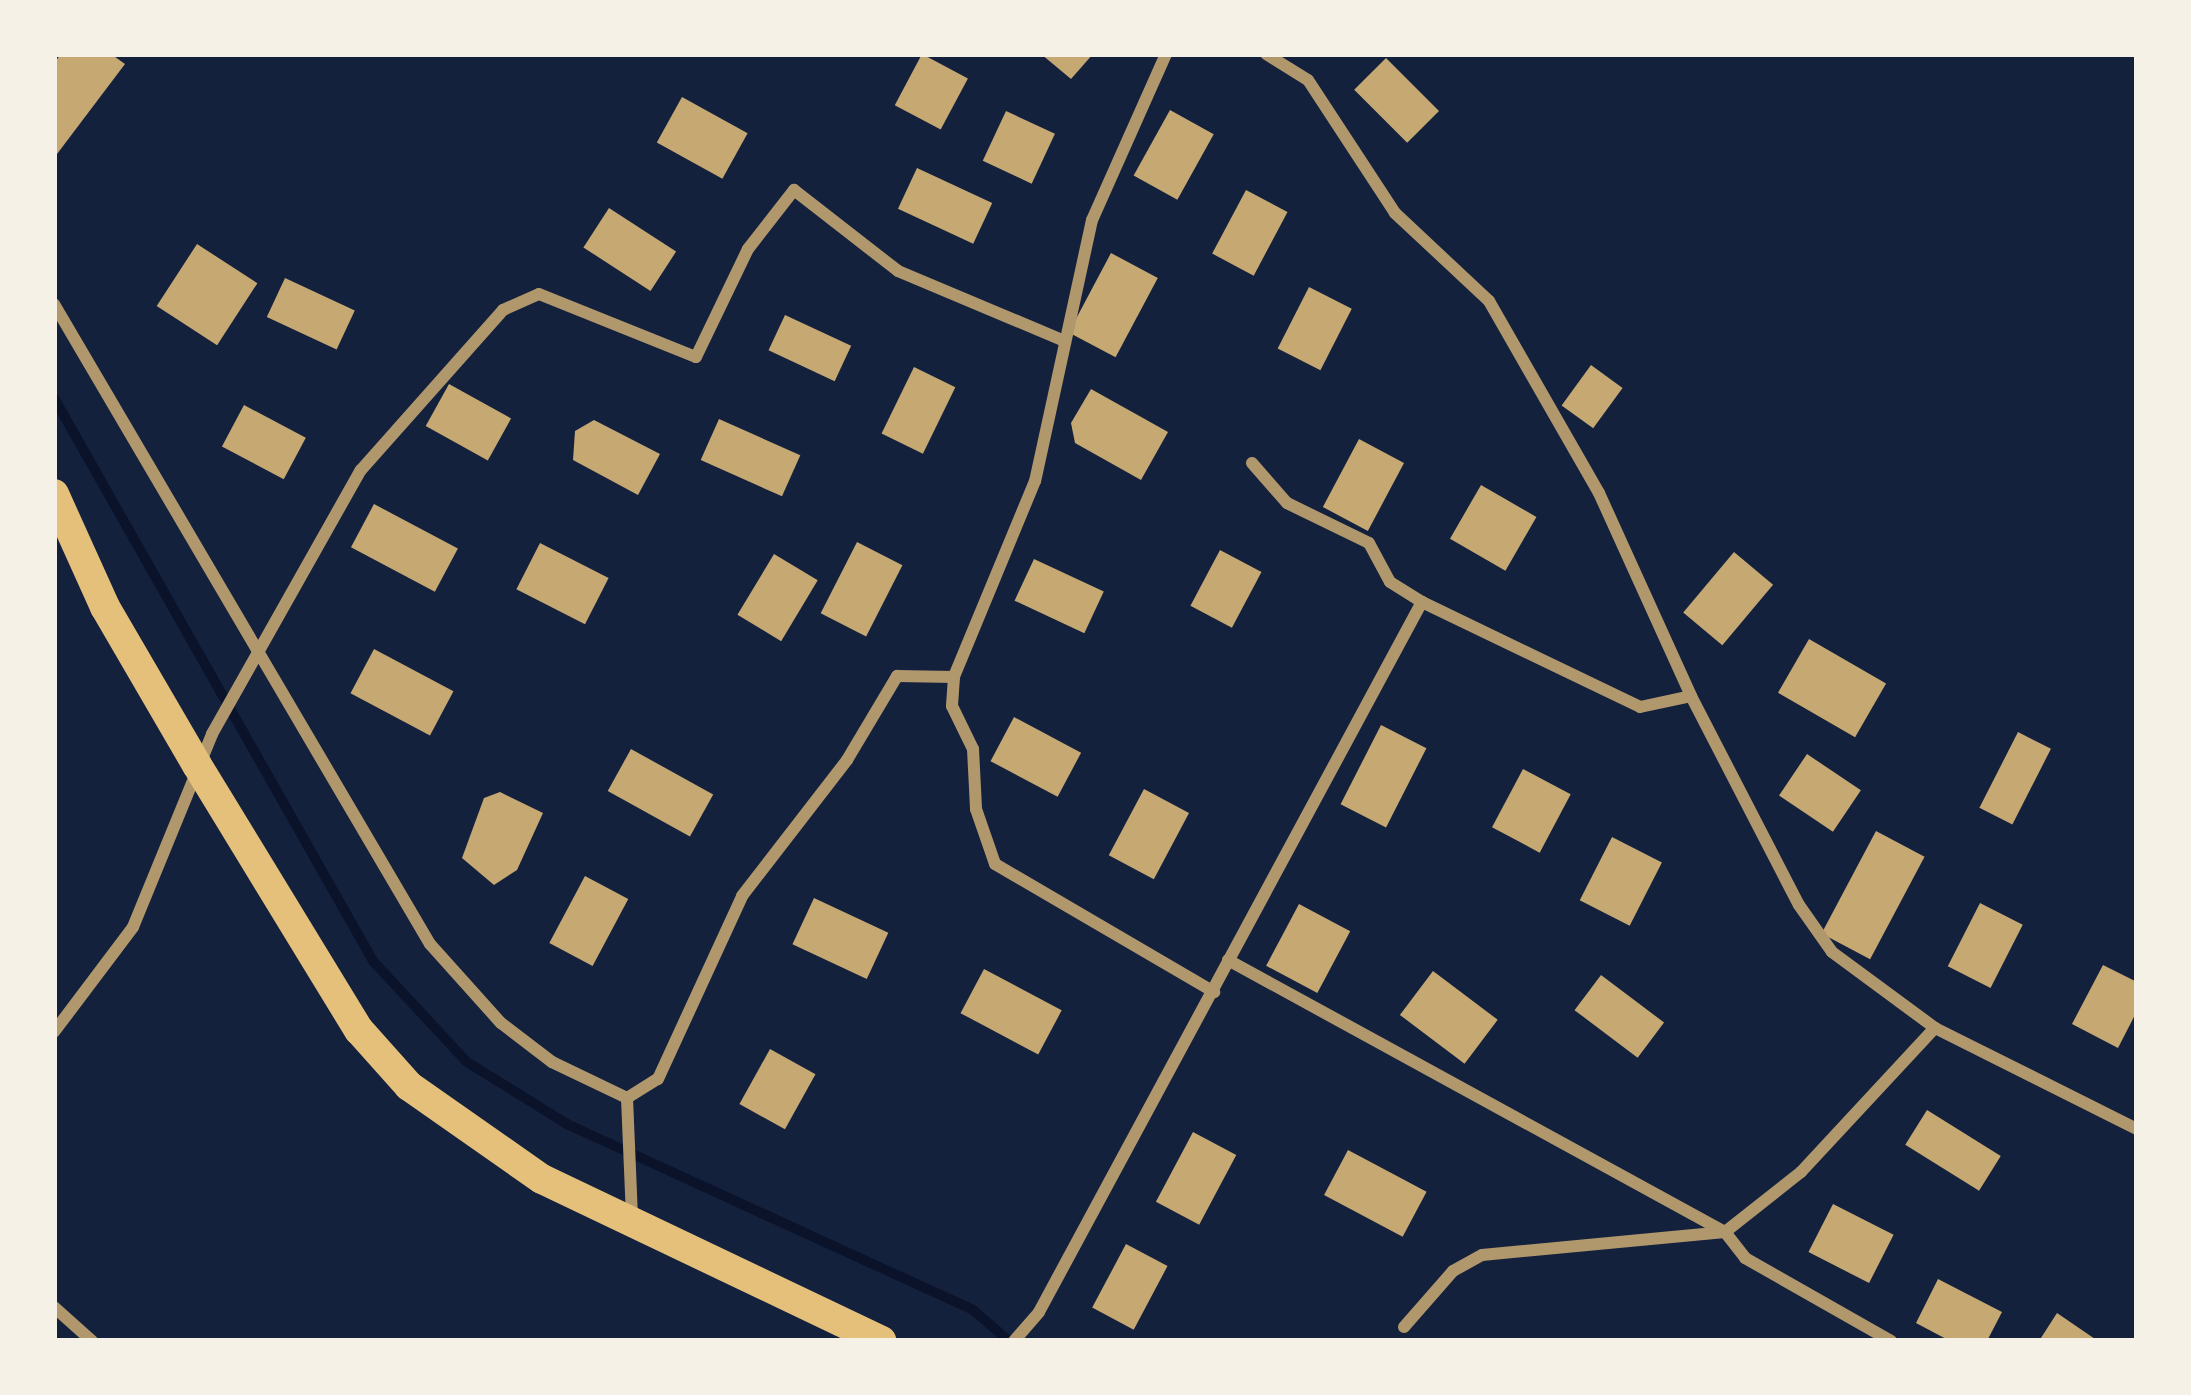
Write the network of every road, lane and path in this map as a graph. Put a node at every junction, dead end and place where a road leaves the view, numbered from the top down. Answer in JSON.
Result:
{"nodes":[{"id":1,"x":1166,"y":54,"type":"edge"},
{"id":2,"x":1266,"y":54,"type":"edge"},
{"id":3,"x":54,"y":304,"type":"edge"},
{"id":4,"x":1062,"y":340,"type":"junction"},
{"id":5,"x":1252,"y":463,"type":"dead end"},
{"id":6,"x":54,"y":494,"type":"edge"},
{"id":7,"x":1422,"y":602,"type":"junction"},
{"id":8,"x":258,"y":645,"type":"junction"},
{"id":9,"x":954,"y":677,"type":"junction"},
{"id":10,"x":1690,"y":696,"type":"junction"},
{"id":11,"x":196,"y":765,"type":"junction"},
{"id":12,"x":1228,"y":960,"type":"junction"},
{"id":13,"x":1214,"y":992,"type":"junction"},
{"id":14,"x":1935,"y":1028,"type":"junction"},
{"id":15,"x":54,"y":1032,"type":"edge"},
{"id":16,"x":627,"y":1098,"type":"junction"},
{"id":17,"x":2137,"y":1130,"type":"edge"},
{"id":18,"x":632,"y":1223,"type":"junction"},
{"id":19,"x":1725,"y":1232,"type":"junction"},
{"id":20,"x":54,"y":1307,"type":"edge"},
{"id":21,"x":1404,"y":1327,"type":"dead end"},
{"id":22,"x":92,"y":1341,"type":"edge"},
{"id":23,"x":881,"y":1341,"type":"edge"},
{"id":24,"x":1014,"y":1341,"type":"edge"},
{"id":25,"x":1892,"y":1341,"type":"edge"}],
"edges":[{"from":1,"to":4,"type":"street"},
{"from":2,"to":10,"type":"street"},
{"from":3,"to":8,"type":"street"},
{"from":4,"to":8,"type":"street"},
{"from":4,"to":9,"type":"street"},
{"from":5,"to":7,"type":"street"},
{"from":6,"to":11,"type":"main road"},
{"from":7,"to":10,"type":"street"},
{"from":7,"to":12,"type":"street"},
{"from":8,"to":11,"type":"street"},
{"from":8,"to":16,"type":"street"},
{"from":9,"to":13,"type":"street"},
{"from":9,"to":16,"type":"street"},
{"from":10,"to":14,"type":"street"},
{"from":11,"to":15,"type":"street"},
{"from":11,"to":18,"type":"main road"},
{"from":12,"to":13,"type":"street"},
{"from":12,"to":19,"type":"street"},
{"from":13,"to":24,"type":"street"},
{"from":14,"to":17,"type":"street"},
{"from":14,"to":19,"type":"street"},
{"from":16,"to":18,"type":"street"},
{"from":18,"to":23,"type":"main road"},
{"from":19,"to":21,"type":"street"},
{"from":19,"to":25,"type":"street"},
{"from":20,"to":22,"type":"street"}]}
